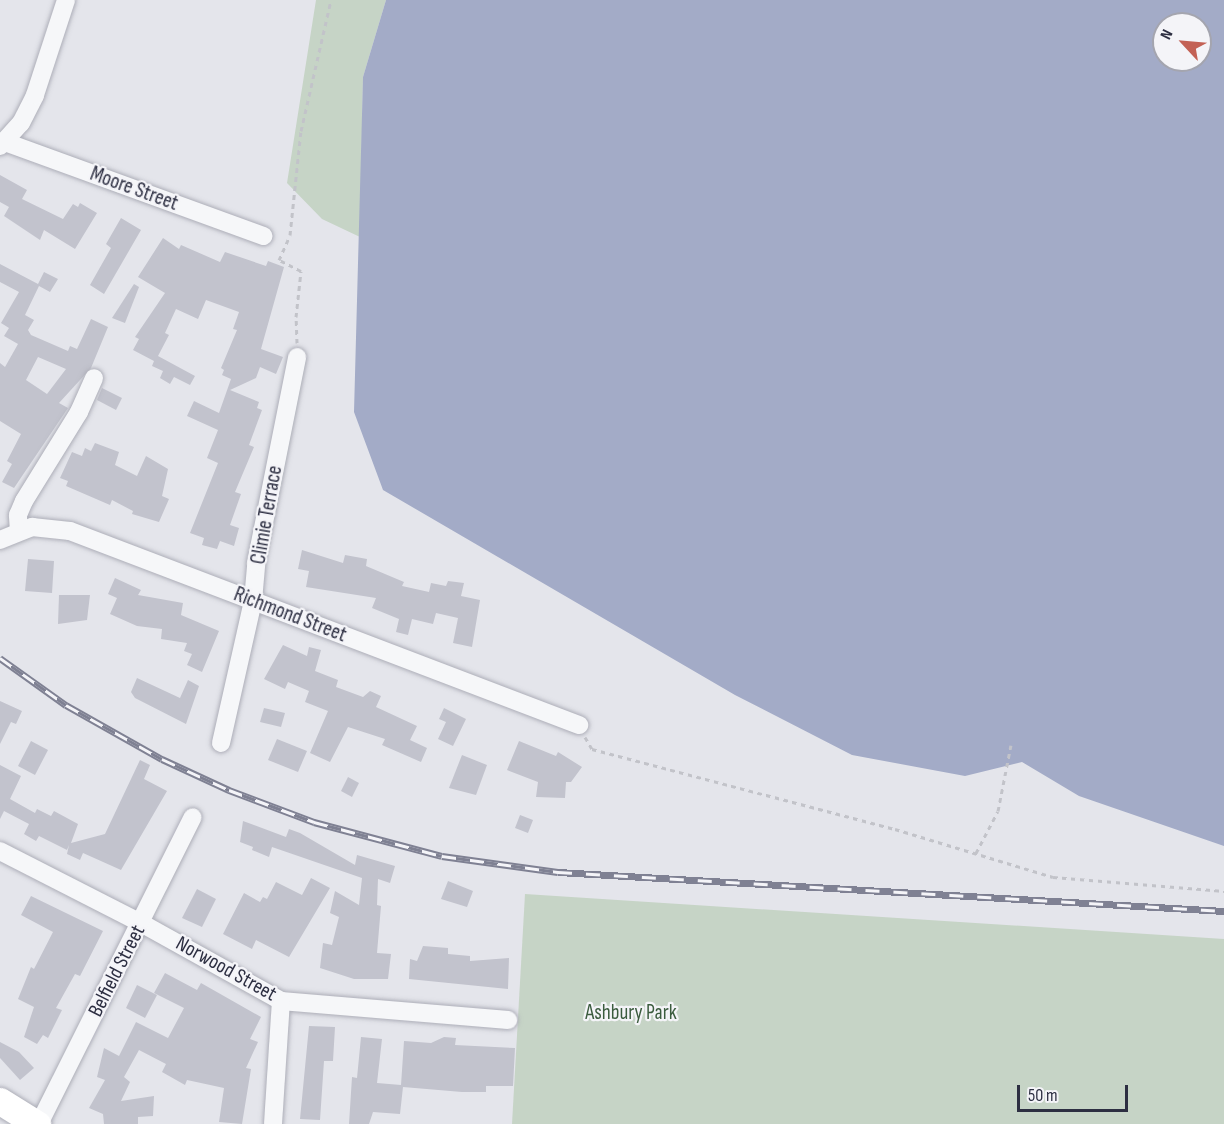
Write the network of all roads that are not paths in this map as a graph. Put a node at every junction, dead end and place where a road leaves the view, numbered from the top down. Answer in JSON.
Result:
{"nodes":[{"id":1,"x":66,"y":0,"type":"edge"},
{"id":2,"x":3,"y":144,"type":"edge"},
{"id":3,"x":263,"y":236,"type":"dead end"},
{"id":4,"x":297,"y":357,"type":"road end"},
{"id":5,"x":94,"y":378,"type":"dead end"},
{"id":6,"x":19,"y":531,"type":"junction"},
{"id":7,"x":0,"y":540,"type":"edge"},
{"id":8,"x":253,"y":601,"type":"junction"},
{"id":9,"x":579,"y":724,"type":"road end"},
{"id":10,"x":221,"y":743,"type":"dead end"},
{"id":11,"x":193,"y":817,"type":"dead end"},
{"id":12,"x":0,"y":851,"type":"edge"},
{"id":13,"x":141,"y":923,"type":"junction"},
{"id":14,"x":281,"y":1001,"type":"junction"},
{"id":15,"x":508,"y":1020,"type":"dead end"},
{"id":16,"x":0,"y":1101,"type":"edge"},
{"id":17,"x":38,"y":1124,"type":"edge"},
{"id":18,"x":273,"y":1124,"type":"edge"}],
"edges":[{"from":1,"to":2,"type":"street"},
{"from":2,"to":3,"type":"street","name":"Moore Street"},
{"from":4,"to":8,"type":"street","name":"Climie Terrace"},
{"from":5,"to":6,"type":"street"},
{"from":6,"to":7,"type":"street","name":"Richmond Street"},
{"from":6,"to":8,"type":"street","name":"Richmond Street"},
{"from":8,"to":9,"type":"street","name":"Richmond Street"},
{"from":8,"to":10,"type":"street","name":"Climie Terrace"},
{"from":11,"to":13,"type":"street","name":"Belfield Street"},
{"from":12,"to":13,"type":"street","name":"Norwood Street"},
{"from":13,"to":14,"type":"street","name":"Norwood Street"},
{"from":13,"to":17,"type":"street","name":"Belfield Street"},
{"from":14,"to":15,"type":"street","name":"Norwood Street"},
{"from":14,"to":18,"type":"street"},
{"from":16,"to":17,"type":"highway"}]}
